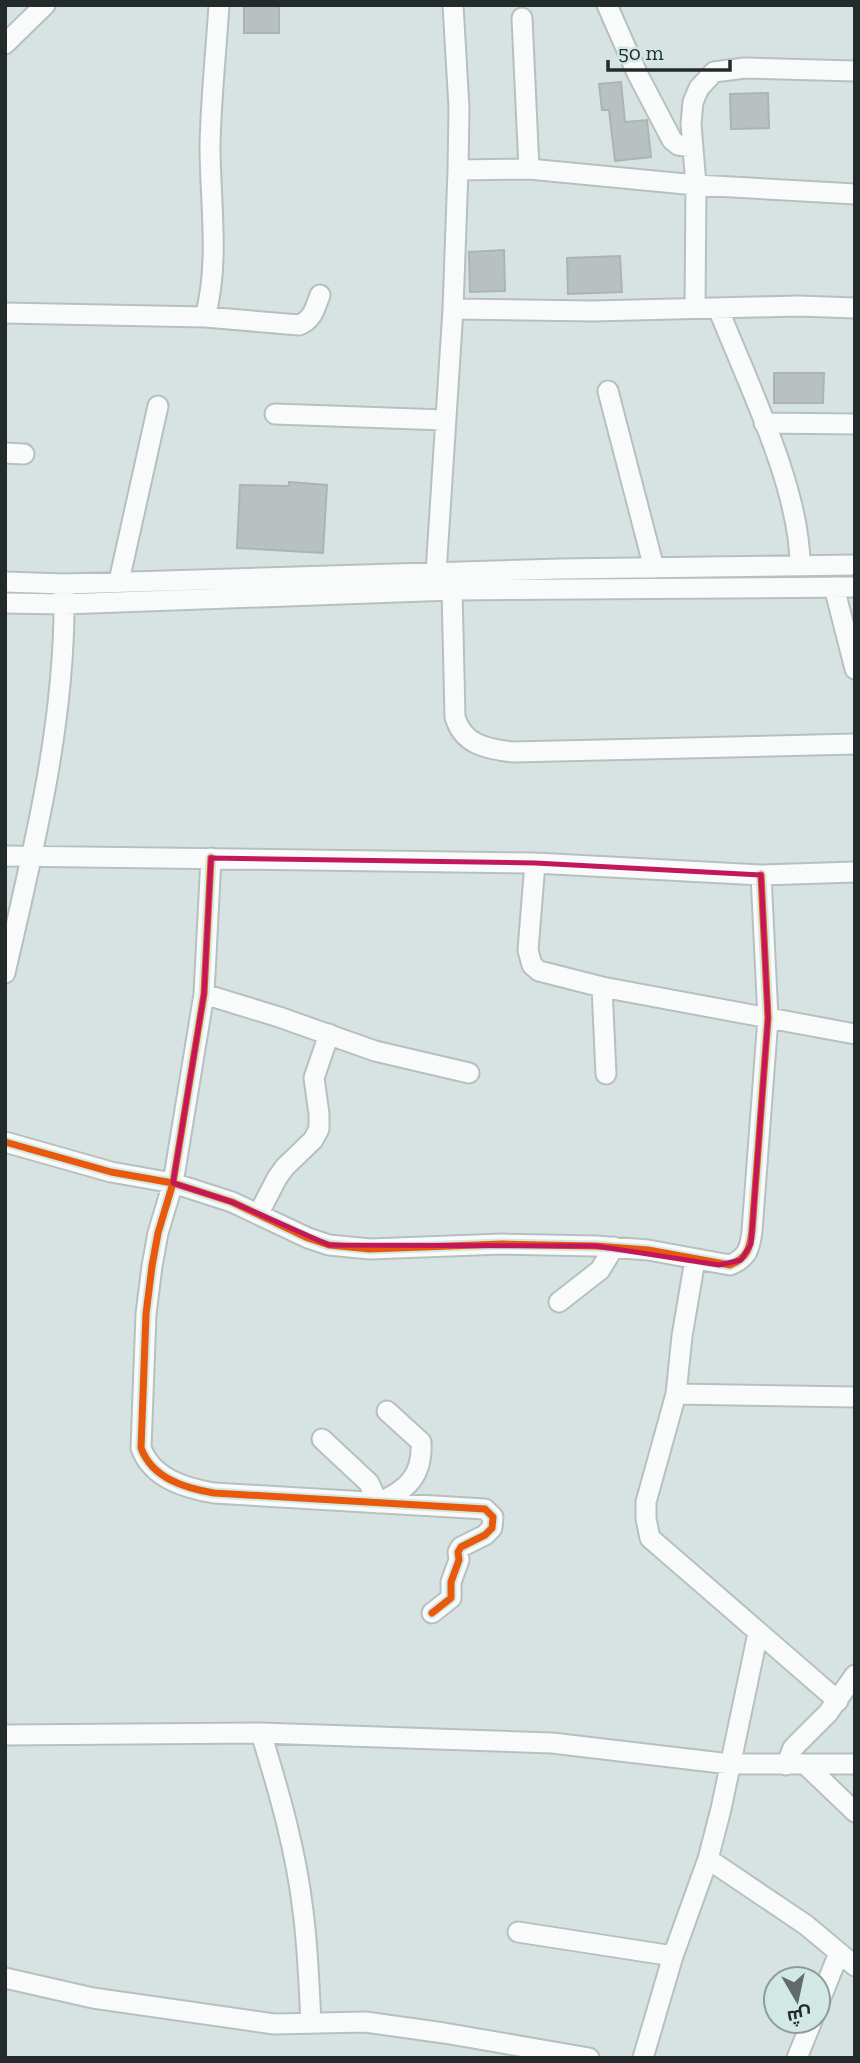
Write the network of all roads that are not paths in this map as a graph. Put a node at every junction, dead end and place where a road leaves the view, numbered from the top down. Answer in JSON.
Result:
{"nodes":[{"id":1,"x":45,"y":5,"type":"edge"},
{"id":2,"x":219,"y":5,"type":"edge"},
{"id":3,"x":453,"y":5,"type":"edge"},
{"id":4,"x":607,"y":5,"type":"edge"},
{"id":5,"x":522,"y":18,"type":"dead end"},
{"id":6,"x":5,"y":44,"type":"edge"},
{"id":7,"x":855,"y":71,"type":"edge"},
{"id":8,"x":693,"y":148,"type":"junction"},
{"id":9,"x":529,"y":169,"type":"junction"},
{"id":10,"x":458,"y":170,"type":"junction"},
{"id":11,"x":696,"y":185,"type":"junction"},
{"id":12,"x":855,"y":194,"type":"edge"},
{"id":13,"x":320,"y":295,"type":"dead end"},
{"id":14,"x":695,"y":308,"type":"junction"},
{"id":15,"x":718,"y":308,"type":"junction"},
{"id":16,"x":855,"y":308,"type":"edge"},
{"id":17,"x":453,"y":309,"type":"junction"},
{"id":18,"x":5,"y":313,"type":"edge"},
{"id":19,"x":205,"y":317,"type":"junction"},
{"id":20,"x":608,"y":391,"type":"dead end"},
{"id":21,"x":158,"y":406,"type":"dead end"},
{"id":22,"x":275,"y":414,"type":"dead end"},
{"id":23,"x":445,"y":420,"type":"junction"},
{"id":24,"x":764,"y":423,"type":"junction"},
{"id":25,"x":855,"y":424,"type":"edge"},
{"id":26,"x":800,"y":565,"type":"junction"},
{"id":27,"x":855,"y":565,"type":"edge"},
{"id":28,"x":654,"y":568,"type":"junction"},
{"id":29,"x":436,"y":573,"type":"junction"},
{"id":30,"x":119,"y":581,"type":"junction"},
{"id":31,"x":5,"y":582,"type":"edge"},
{"id":32,"x":64,"y":583,"type":"junction"},
{"id":33,"x":834,"y":587,"type":"junction"},
{"id":34,"x":855,"y":587,"type":"edge"},
{"id":35,"x":452,"y":590,"type":"junction"},
{"id":36,"x":5,"y":603,"type":"edge"},
{"id":37,"x":64,"y":604,"type":"junction"},
{"id":38,"x":855,"y":668,"type":"edge"},
{"id":39,"x":855,"y":744,"type":"edge"},
{"id":40,"x":5,"y":856,"type":"edge"},
{"id":41,"x":31,"y":858,"type":"junction"},
{"id":42,"x":211,"y":858,"type":"junction"},
{"id":43,"x":535,"y":863,"type":"junction"},
{"id":44,"x":855,"y":872,"type":"edge"},
{"id":45,"x":761,"y":875,"type":"junction"},
{"id":46,"x":5,"y":973,"type":"edge"},
{"id":47,"x":602,"y":987,"type":"junction"},
{"id":48,"x":204,"y":994,"type":"junction"},
{"id":49,"x":768,"y":1018,"type":"junction"},
{"id":50,"x":329,"y":1034,"type":"junction"},
{"id":51,"x":855,"y":1034,"type":"edge"},
{"id":52,"x":469,"y":1073,"type":"dead end"},
{"id":53,"x":606,"y":1074,"type":"dead end"},
{"id":54,"x":5,"y":1142,"type":"edge"},
{"id":55,"x":173,"y":1183,"type":"junction"},
{"id":56,"x":259,"y":1213,"type":"junction"},
{"id":57,"x":614,"y":1247,"type":"junction"},
{"id":58,"x":695,"y":1260,"type":"junction"},
{"id":59,"x":559,"y":1302,"type":"dead end"},
{"id":60,"x":676,"y":1394,"type":"junction"},
{"id":61,"x":855,"y":1397,"type":"edge"},
{"id":62,"x":387,"y":1411,"type":"dead end"},
{"id":63,"x":322,"y":1439,"type":"dead end"},
{"id":64,"x":378,"y":1503,"type":"junction"},
{"id":65,"x":432,"y":1613,"type":"dead end"},
{"id":66,"x":758,"y":1633,"type":"junction"},
{"id":67,"x":855,"y":1675,"type":"edge"},
{"id":68,"x":838,"y":1701,"type":"junction"},
{"id":69,"x":261,"y":1733,"type":"junction"},
{"id":70,"x":5,"y":1735,"type":"edge"},
{"id":71,"x":730,"y":1764,"type":"junction"},
{"id":72,"x":796,"y":1765,"type":"junction"},
{"id":73,"x":855,"y":1765,"type":"edge"},
{"id":74,"x":855,"y":1812,"type":"edge"},
{"id":75,"x":708,"y":1859,"type":"junction"},
{"id":76,"x":518,"y":1932,"type":"dead end"},
{"id":77,"x":839,"y":1953,"type":"junction"},
{"id":78,"x":673,"y":1956,"type":"junction"},
{"id":79,"x":855,"y":1966,"type":"edge"},
{"id":80,"x":832,"y":1970,"type":"edge"},
{"id":81,"x":5,"y":1978,"type":"edge"},
{"id":82,"x":311,"y":2023,"type":"junction"},
{"id":83,"x":806,"y":2035,"type":"edge"},
{"id":84,"x":589,"y":2058,"type":"edge"},
{"id":85,"x":643,"y":2058,"type":"edge"},
{"id":86,"x":797,"y":2058,"type":"edge"}],
"edges":[{"from":1,"to":6,"type":"street"},
{"from":2,"to":19,"type":"street"},
{"from":3,"to":10,"type":"street"},
{"from":4,"to":8,"type":"street"},
{"from":5,"to":9,"type":"street"},
{"from":7,"to":8,"type":"street"},
{"from":8,"to":11,"type":"street"},
{"from":9,"to":10,"type":"street"},
{"from":9,"to":11,"type":"street"},
{"from":10,"to":17,"type":"street"},
{"from":11,"to":12,"type":"street"},
{"from":11,"to":14,"type":"street"},
{"from":13,"to":19,"type":"street"},
{"from":14,"to":15,"type":"street"},
{"from":14,"to":17,"type":"street"},
{"from":15,"to":16,"type":"street"},
{"from":15,"to":24,"type":"street"},
{"from":17,"to":23,"type":"street"},
{"from":18,"to":19,"type":"street"},
{"from":20,"to":28,"type":"street"},
{"from":21,"to":30,"type":"street"},
{"from":22,"to":23,"type":"street"},
{"from":23,"to":29,"type":"street"},
{"from":24,"to":25,"type":"street"},
{"from":24,"to":26,"type":"street"},
{"from":26,"to":27,"type":"street"},
{"from":26,"to":28,"type":"street"},
{"from":28,"to":29,"type":"street"},
{"from":29,"to":30,"type":"street"},
{"from":30,"to":32,"type":"street"},
{"from":31,"to":32,"type":"street"},
{"from":32,"to":37,"type":"street"},
{"from":33,"to":34,"type":"street"},
{"from":33,"to":35,"type":"street"},
{"from":33,"to":38,"type":"street"},
{"from":35,"to":37,"type":"street"},
{"from":35,"to":39,"type":"street"},
{"from":36,"to":37,"type":"street"},
{"from":37,"to":41,"type":"street"},
{"from":40,"to":41,"type":"street"},
{"from":41,"to":42,"type":"street"},
{"from":41,"to":46,"type":"street"},
{"from":42,"to":43,"type":"street"},
{"from":42,"to":48,"type":"street"},
{"from":43,"to":45,"type":"street"},
{"from":43,"to":47,"type":"street"},
{"from":44,"to":45,"type":"street"},
{"from":45,"to":49,"type":"street"},
{"from":47,"to":49,"type":"street"},
{"from":47,"to":53,"type":"street"},
{"from":48,"to":50,"type":"street"},
{"from":48,"to":55,"type":"street"},
{"from":49,"to":51,"type":"street"},
{"from":49,"to":58,"type":"street"},
{"from":50,"to":52,"type":"street"},
{"from":50,"to":56,"type":"street"},
{"from":54,"to":55,"type":"street"},
{"from":55,"to":56,"type":"street"},
{"from":55,"to":64,"type":"street"},
{"from":56,"to":57,"type":"street"},
{"from":57,"to":58,"type":"street"},
{"from":57,"to":59,"type":"street"},
{"from":58,"to":60,"type":"street"},
{"from":60,"to":61,"type":"street"},
{"from":60,"to":66,"type":"street"},
{"from":62,"to":64,"type":"street"},
{"from":63,"to":64,"type":"street"},
{"from":64,"to":65,"type":"street"},
{"from":66,"to":68,"type":"street"},
{"from":66,"to":71,"type":"street"},
{"from":67,"to":68,"type":"street"},
{"from":68,"to":72,"type":"street"},
{"from":69,"to":70,"type":"street"},
{"from":69,"to":71,"type":"street"},
{"from":69,"to":82,"type":"street"},
{"from":71,"to":72,"type":"street"},
{"from":71,"to":75,"type":"street"},
{"from":72,"to":73,"type":"street"},
{"from":72,"to":74,"type":"street"},
{"from":75,"to":77,"type":"street"},
{"from":75,"to":78,"type":"street"},
{"from":76,"to":78,"type":"street"},
{"from":77,"to":79,"type":"street"},
{"from":77,"to":80,"type":"street"},
{"from":78,"to":85,"type":"street"},
{"from":81,"to":82,"type":"street"},
{"from":82,"to":84,"type":"street"},
{"from":83,"to":86,"type":"street"}]}
